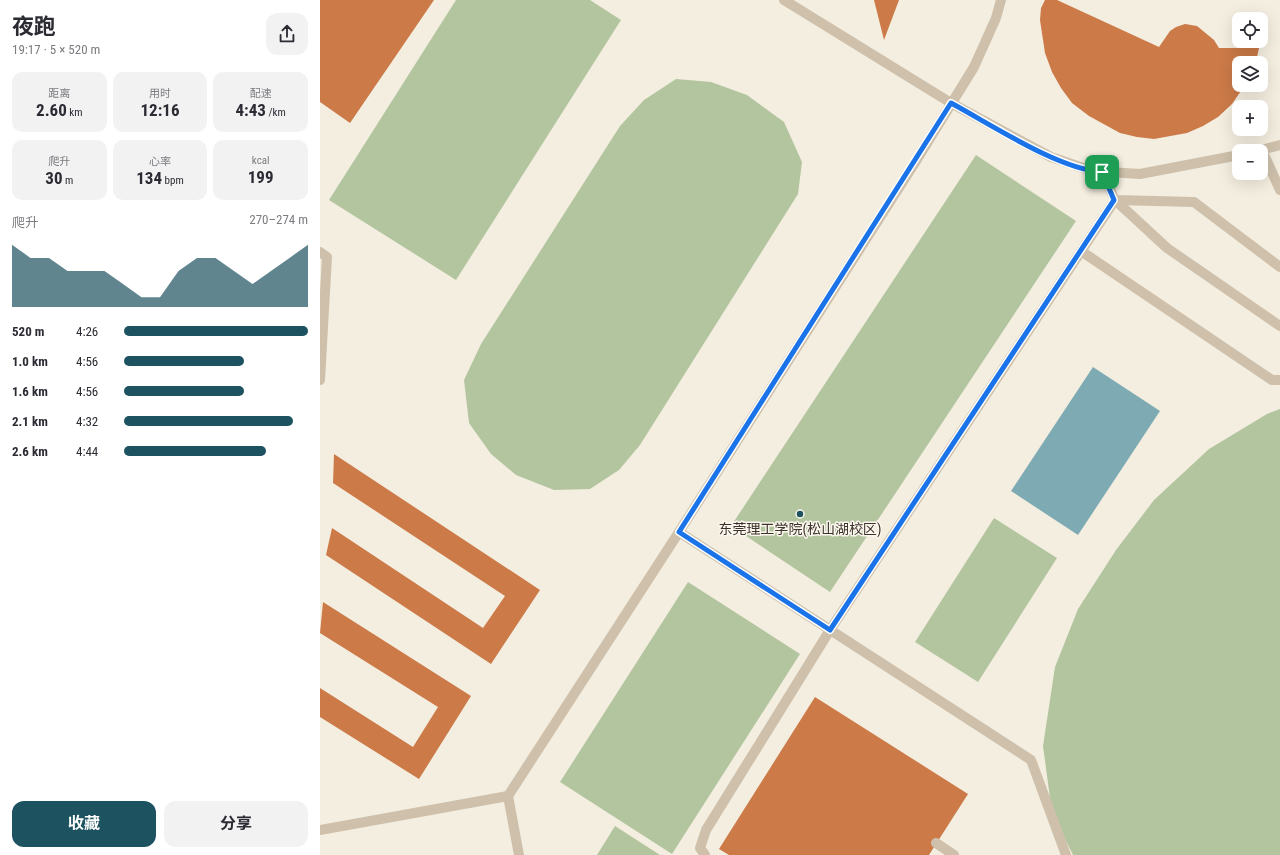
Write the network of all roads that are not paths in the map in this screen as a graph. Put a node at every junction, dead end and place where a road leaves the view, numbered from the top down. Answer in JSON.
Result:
{"nodes":[{"id":1,"x":784,"y":0,"type":"edge"},
{"id":2,"x":1001,"y":0,"type":"edge"},
{"id":3,"x":951,"y":103,"type":"junction"},
{"id":4,"x":1280,"y":145,"type":"edge"},
{"id":5,"x":1268,"y":148,"type":"edge"},
{"id":6,"x":1232,"y":156,"type":"edge"},
{"id":7,"x":1268,"y":167,"type":"edge"},
{"id":8,"x":1102,"y":172,"type":"junction"},
{"id":9,"x":1280,"y":190,"type":"edge"},
{"id":10,"x":1114,"y":200,"type":"junction"},
{"id":11,"x":1081,"y":251,"type":"junction"},
{"id":12,"x":320,"y":252,"type":"edge"},
{"id":13,"x":1280,"y":267,"type":"edge"},
{"id":14,"x":1280,"y":326,"type":"edge"},
{"id":15,"x":320,"y":380,"type":"edge"},
{"id":16,"x":1280,"y":380,"type":"edge"},
{"id":17,"x":679,"y":532,"type":"junction"},
{"id":18,"x":830,"y":630,"type":"junction"},
{"id":19,"x":508,"y":796,"type":"junction"},
{"id":20,"x":320,"y":830,"type":"edge"},
{"id":21,"x":936,"y":843,"type":"dead end"},
{"id":22,"x":518,"y":855,"type":"edge"},
{"id":23,"x":704,"y":855,"type":"edge"},
{"id":24,"x":954,"y":855,"type":"edge"},
{"id":25,"x":1066,"y":855,"type":"edge"}],
"edges":[{"from":1,"to":3,"type":"street"},
{"from":2,"to":3,"type":"street"},
{"from":3,"to":8,"type":"street"},
{"from":3,"to":17,"type":"street"},
{"from":4,"to":5,"type":"street"},
{"from":6,"to":8,"type":"street"},
{"from":7,"to":9,"type":"street"},
{"from":8,"to":10,"type":"street"},
{"from":10,"to":11,"type":"street"},
{"from":10,"to":13,"type":"street"},
{"from":10,"to":14,"type":"street"},
{"from":11,"to":16,"type":"street"},
{"from":11,"to":18,"type":"street"},
{"from":12,"to":15,"type":"street"},
{"from":17,"to":18,"type":"street"},
{"from":17,"to":19,"type":"street"},
{"from":18,"to":23,"type":"street"},
{"from":18,"to":25,"type":"street"},
{"from":19,"to":20,"type":"street"},
{"from":19,"to":22,"type":"street"},
{"from":21,"to":24,"type":"street"}]}
